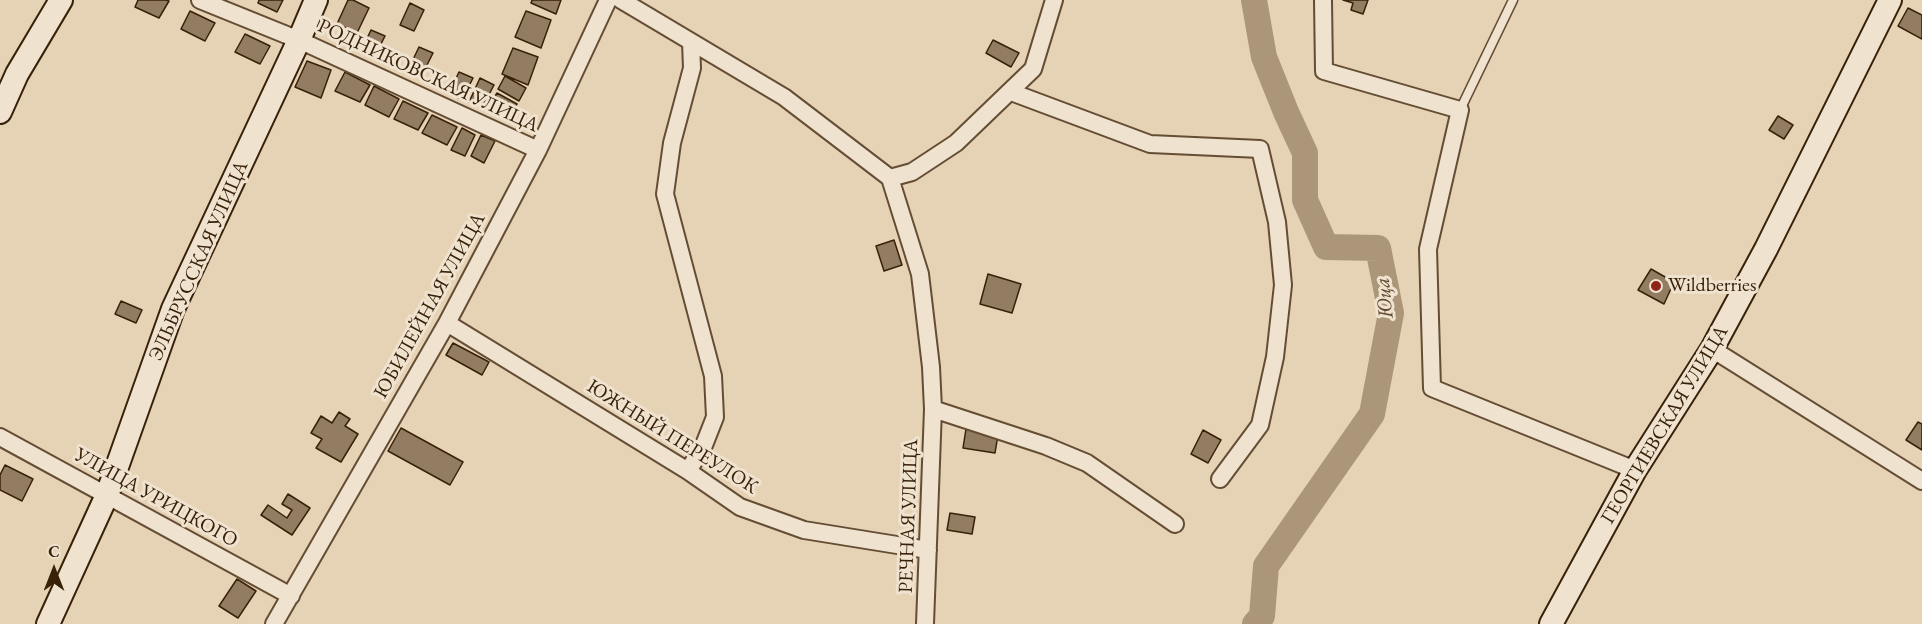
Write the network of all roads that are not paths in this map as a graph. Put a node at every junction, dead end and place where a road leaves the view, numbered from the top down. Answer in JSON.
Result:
{"nodes":[{"id":1,"x":61,"y":0,"type":"edge"},
{"id":2,"x":200,"y":0,"type":"edge"},
{"id":3,"x":316,"y":0,"type":"edge"},
{"id":4,"x":608,"y":0,"type":"edge"},
{"id":5,"x":621,"y":0,"type":"edge"},
{"id":6,"x":1054,"y":0,"type":"edge"},
{"id":7,"x":1323,"y":0,"type":"edge"},
{"id":8,"x":1513,"y":0,"type":"edge"},
{"id":9,"x":1890,"y":0,"type":"edge"},
{"id":10,"x":299,"y":40,"type":"junction"},
{"id":11,"x":691,"y":42,"type":"junction"},
{"id":12,"x":1011,"y":92,"type":"junction"},
{"id":13,"x":1460,"y":110,"type":"junction"},
{"id":14,"x":0,"y":112,"type":"edge"},
{"id":15,"x":538,"y":150,"type":"junction"},
{"id":16,"x":890,"y":178,"type":"junction"},
{"id":17,"x":447,"y":323,"type":"junction"},
{"id":18,"x":1712,"y":349,"type":"junction"},
{"id":19,"x":933,"y":409,"type":"junction"},
{"id":20,"x":0,"y":437,"type":"edge"},
{"id":21,"x":1635,"y":470,"type":"junction"},
{"id":22,"x":688,"y":471,"type":"junction"},
{"id":23,"x":1220,"y":479,"type":"dead end"},
{"id":24,"x":1922,"y":481,"type":"edge"},
{"id":25,"x":107,"y":495,"type":"junction"},
{"id":26,"x":1175,"y":524,"type":"dead end"},
{"id":27,"x":928,"y":550,"type":"junction"},
{"id":28,"x":291,"y":596,"type":"junction"},
{"id":29,"x":48,"y":624,"type":"edge"},
{"id":30,"x":274,"y":624,"type":"edge"},
{"id":31,"x":925,"y":624,"type":"edge"},
{"id":32,"x":1551,"y":624,"type":"edge"}],
"edges":[{"from":1,"to":14,"type":"street"},
{"from":2,"to":10,"type":"street","name":"РОДНИКОВСКАЯ УЛИЦА"},
{"from":3,"to":10,"type":"street","name":"ЭЛЬБРУССКАЯ УЛИЦА"},
{"from":4,"to":15,"type":"street","name":"ЮБИЛЕЙНАЯ УЛИЦА"},
{"from":5,"to":11,"type":"street"},
{"from":6,"to":12,"type":"street"},
{"from":7,"to":13,"type":"street"},
{"from":8,"to":13,"type":"lane"},
{"from":9,"to":18,"type":"street","name":"ГЕОРГИЕВСКАЯ УЛИЦА"},
{"from":10,"to":15,"type":"street","name":"РОДНИКОВСКАЯ УЛИЦА"},
{"from":10,"to":25,"type":"street","name":"ЭЛЬБРУССКАЯ УЛИЦА"},
{"from":11,"to":16,"type":"street"},
{"from":11,"to":22,"type":"street"},
{"from":12,"to":16,"type":"street"},
{"from":12,"to":23,"type":"street"},
{"from":13,"to":21,"type":"street"},
{"from":15,"to":17,"type":"street","name":"ЮБИЛЕЙНАЯ УЛИЦА"},
{"from":16,"to":19,"type":"street","name":"РЕЧНАЯ УЛИЦА"},
{"from":17,"to":22,"type":"street","name":"ЮЖНЫЙ ПЕРЕУЛОК"},
{"from":17,"to":28,"type":"street","name":"ЮБИЛЕЙНАЯ УЛИЦА"},
{"from":18,"to":21,"type":"street","name":"ГЕОРГИЕВСКАЯ УЛИЦА"},
{"from":18,"to":24,"type":"street"},
{"from":19,"to":26,"type":"street"},
{"from":19,"to":27,"type":"street","name":"РЕЧНАЯ УЛИЦА"},
{"from":20,"to":25,"type":"street","name":"УЛИЦА УРИЦКОГО"},
{"from":21,"to":32,"type":"street","name":"ГЕОРГИЕВСКАЯ УЛИЦА"},
{"from":22,"to":27,"type":"street","name":"ЮЖНЫЙ ПЕРЕУЛОК"},
{"from":25,"to":28,"type":"street","name":"УЛИЦА УРИЦКОГО"},
{"from":25,"to":29,"type":"street","name":"ЭЛЬБРУССКАЯ УЛИЦА"},
{"from":27,"to":31,"type":"street","name":"РЕЧНАЯ УЛИЦА"},
{"from":28,"to":30,"type":"street","name":"ЮБИЛЕЙНАЯ УЛИЦА"}]}
